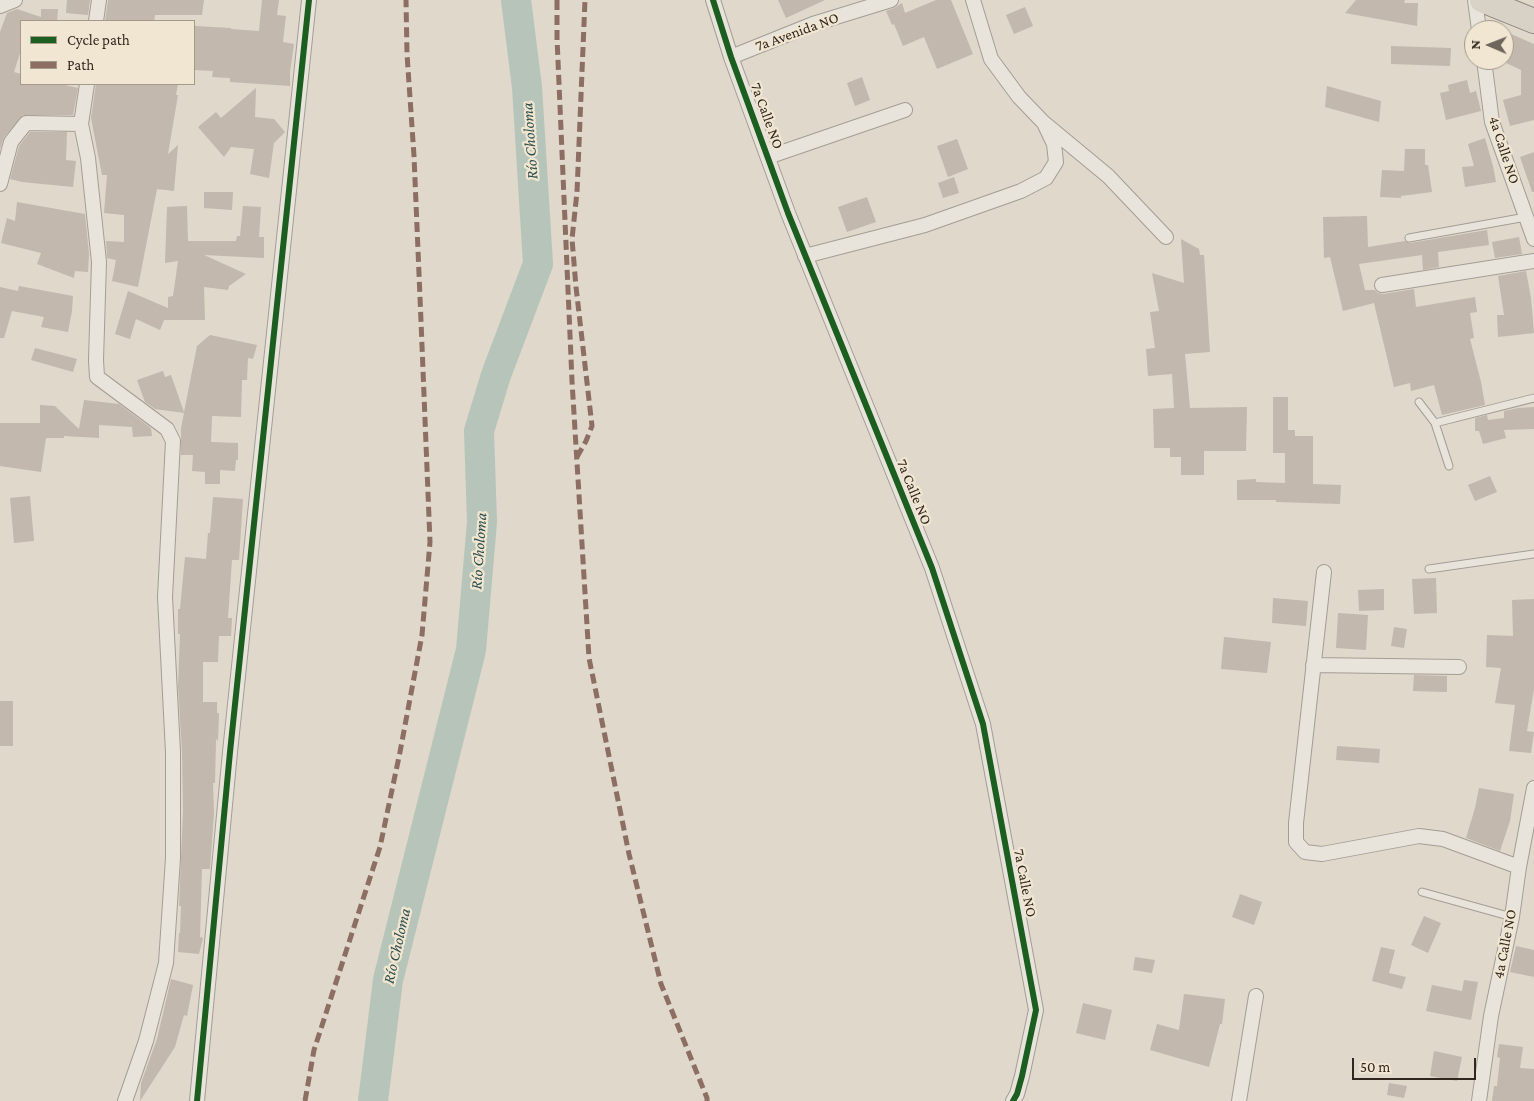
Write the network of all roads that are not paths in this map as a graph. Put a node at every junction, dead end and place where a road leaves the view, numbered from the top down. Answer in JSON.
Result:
{"nodes":[{"id":1,"x":99,"y":0,"type":"edge"},
{"id":2,"x":309,"y":0,"type":"edge"},
{"id":3,"x":713,"y":0,"type":"edge"},
{"id":4,"x":891,"y":0,"type":"edge"},
{"id":5,"x":973,"y":0,"type":"edge"},
{"id":6,"x":1475,"y":0,"type":"edge"},
{"id":7,"x":1482,"y":0,"type":"edge"},
{"id":8,"x":96,"y":20,"type":"edge"},
{"id":9,"x":1478,"y":20,"type":"edge"},
{"id":10,"x":1534,"y":21,"type":"edge"},
{"id":11,"x":731,"y":57,"type":"junction"},
{"id":12,"x":1485,"y":70,"type":"edge"},
{"id":13,"x":87,"y":85,"type":"edge"},
{"id":14,"x":905,"y":110,"type":"dead end"},
{"id":15,"x":1044,"y":123,"type":"junction"},
{"id":16,"x":81,"y":124,"type":"junction"},
{"id":17,"x":768,"y":158,"type":"junction"},
{"id":18,"x":0,"y":184,"type":"edge"},
{"id":19,"x":1527,"y":217,"type":"junction"},
{"id":20,"x":1166,"y":236,"type":"dead end"},
{"id":21,"x":1409,"y":238,"type":"dead end"},
{"id":22,"x":1534,"y":238,"type":"edge"},
{"id":23,"x":805,"y":256,"type":"junction"},
{"id":24,"x":1534,"y":261,"type":"edge"},
{"id":25,"x":1382,"y":285,"type":"dead end"},
{"id":26,"x":1534,"y":398,"type":"edge"},
{"id":27,"x":1419,"y":402,"type":"dead end"},
{"id":28,"x":1435,"y":423,"type":"junction"},
{"id":29,"x":1449,"y":466,"type":"dead end"},
{"id":30,"x":1534,"y":554,"type":"edge"},
{"id":31,"x":1429,"y":569,"type":"dead end"},
{"id":32,"x":1324,"y":572,"type":"dead end"},
{"id":33,"x":1313,"y":665,"type":"junction"},
{"id":34,"x":1459,"y":667,"type":"dead end"},
{"id":35,"x":1534,"y":788,"type":"edge"},
{"id":36,"x":1519,"y":866,"type":"junction"},
{"id":37,"x":1422,"y":892,"type":"dead end"},
{"id":38,"x":1512,"y":916,"type":"junction"},
{"id":39,"x":1256,"y":996,"type":"dead end"},
{"id":40,"x":125,"y":1101,"type":"edge"},
{"id":41,"x":197,"y":1101,"type":"edge"},
{"id":42,"x":1013,"y":1101,"type":"edge"},
{"id":43,"x":1239,"y":1101,"type":"edge"},
{"id":44,"x":1479,"y":1101,"type":"edge"}],
"edges":[{"from":1,"to":8,"type":"street"},
{"from":2,"to":41,"type":"street"},
{"from":3,"to":11,"type":"street","name":"7a Calle NO"},
{"from":4,"to":11,"type":"street","name":"7a Avenida NO"},
{"from":5,"to":15,"type":"street"},
{"from":6,"to":9,"type":"street"},
{"from":7,"to":10,"type":"highway"},
{"from":11,"to":17,"type":"street","name":"7a Calle NO"},
{"from":12,"to":19,"type":"street","name":"4a Calle NO"},
{"from":13,"to":16,"type":"street"},
{"from":14,"to":17,"type":"street"},
{"from":15,"to":20,"type":"street"},
{"from":15,"to":23,"type":"street"},
{"from":16,"to":18,"type":"street"},
{"from":16,"to":40,"type":"street"},
{"from":17,"to":23,"type":"street","name":"7a Calle NO"},
{"from":19,"to":21,"type":"lane"},
{"from":19,"to":22,"type":"street","name":"4a Calle NO"},
{"from":23,"to":42,"type":"street","name":"7a Calle NO"},
{"from":24,"to":25,"type":"street"},
{"from":26,"to":28,"type":"lane"},
{"from":27,"to":28,"type":"lane"},
{"from":28,"to":29,"type":"lane"},
{"from":30,"to":31,"type":"lane"},
{"from":32,"to":33,"type":"street"},
{"from":33,"to":34,"type":"street"},
{"from":33,"to":36,"type":"street"},
{"from":35,"to":36,"type":"street","name":"4a Calle NO"},
{"from":36,"to":38,"type":"street","name":"4a Calle NO"},
{"from":37,"to":38,"type":"lane"},
{"from":38,"to":44,"type":"street","name":"4a Calle NO"},
{"from":39,"to":43,"type":"street"}]}
